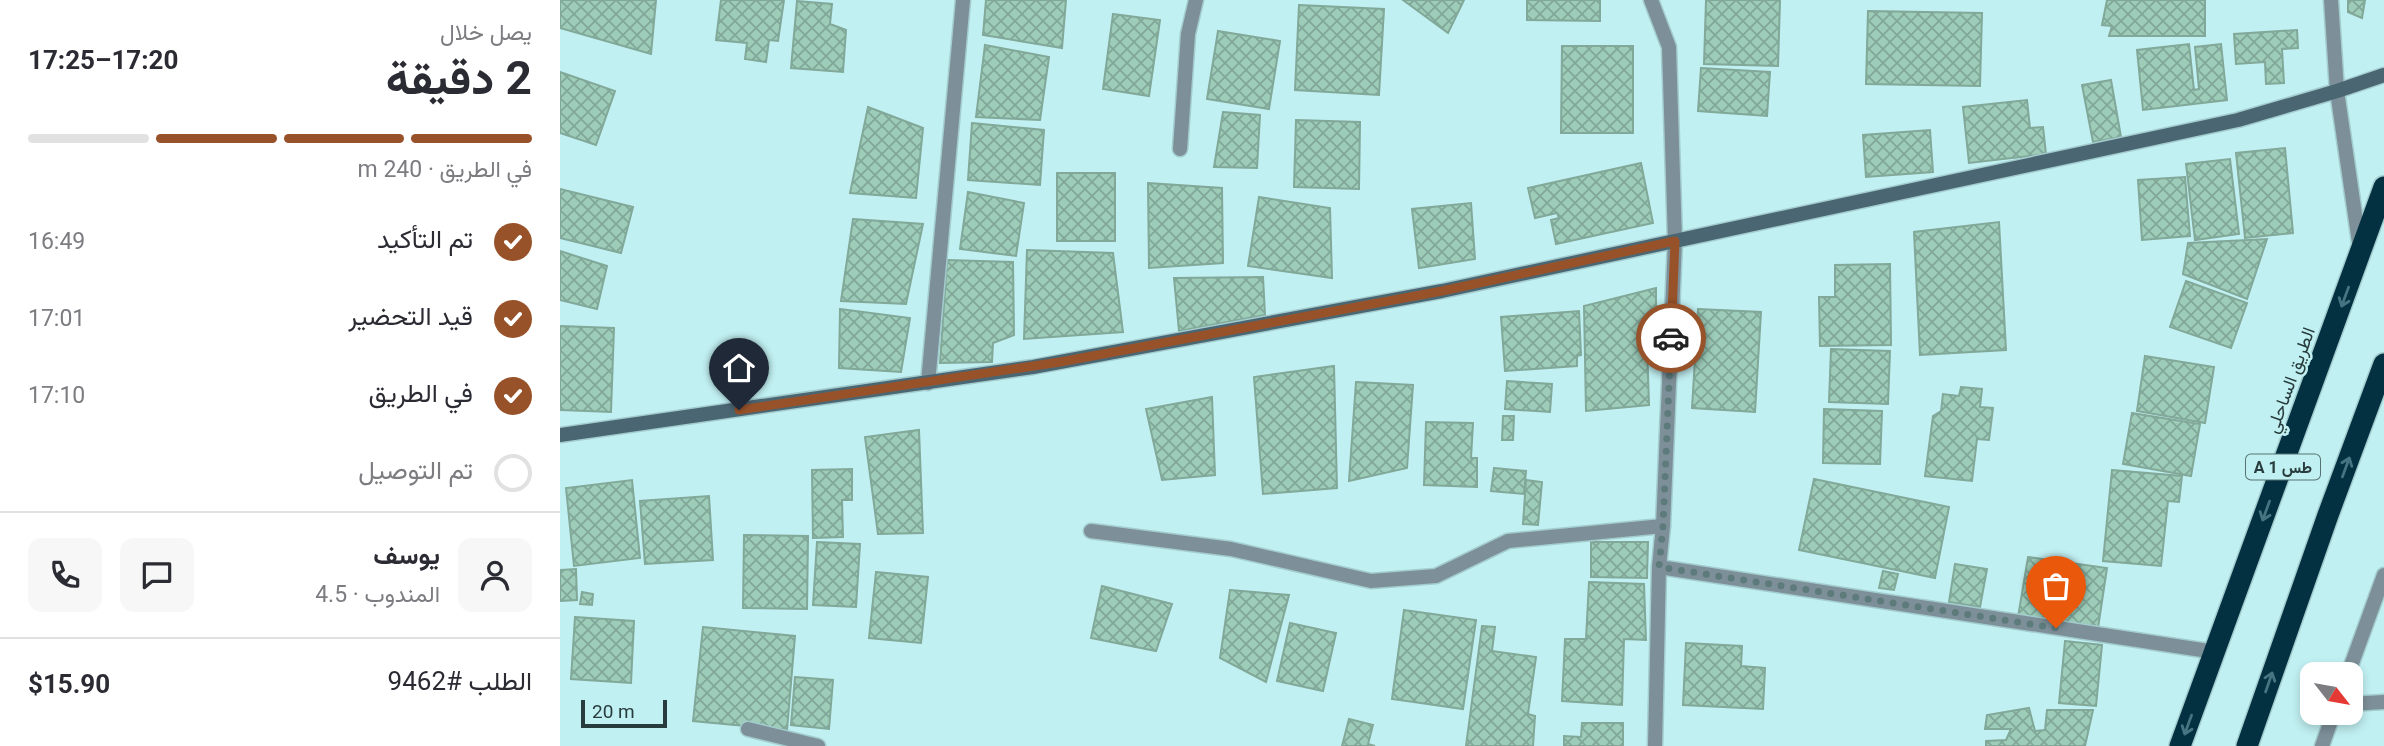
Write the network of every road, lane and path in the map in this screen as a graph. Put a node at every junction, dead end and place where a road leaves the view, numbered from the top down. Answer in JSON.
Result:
{"nodes":[{"id":1,"x":963,"y":0,"type":"edge"},
{"id":2,"x":1196,"y":0,"type":"edge"},
{"id":3,"x":1651,"y":0,"type":"edge"},
{"id":4,"x":2331,"y":0,"type":"edge"},
{"id":5,"x":2384,"y":75,"type":"edge"},
{"id":6,"x":2337,"y":91,"type":"junction"},
{"id":7,"x":1180,"y":149,"type":"dead end"},
{"id":8,"x":2384,"y":187,"type":"edge"},
{"id":9,"x":1675,"y":241,"type":"junction"},
{"id":10,"x":2361,"y":254,"type":"junction"},
{"id":11,"x":2384,"y":364,"type":"edge"},
{"id":12,"x":928,"y":383,"type":"junction"},
{"id":13,"x":560,"y":435,"type":"edge"},
{"id":14,"x":1663,"y":526,"type":"junction"},
{"id":15,"x":1091,"y":531,"type":"dead end"},
{"id":16,"x":1659,"y":567,"type":"junction"},
{"id":17,"x":2384,"y":575,"type":"edge"},
{"id":18,"x":2215,"y":652,"type":"junction"},
{"id":19,"x":2352,"y":662,"type":"edge"},
{"id":20,"x":2384,"y":702,"type":"edge"},
{"id":21,"x":2363,"y":703,"type":"edge"},
{"id":22,"x":2329,"y":725,"type":"edge"},
{"id":23,"x":748,"y":729,"type":"dead end"},
{"id":24,"x":818,"y":746,"type":"edge"},
{"id":25,"x":1655,"y":746,"type":"edge"},
{"id":26,"x":2180,"y":746,"type":"edge"},
{"id":27,"x":2247,"y":746,"type":"edge"},
{"id":28,"x":2322,"y":746,"type":"edge"}],
"edges":[{"from":1,"to":12,"type":"street"},
{"from":2,"to":7,"type":"street"},
{"from":3,"to":9,"type":"street"},
{"from":4,"to":6,"type":"street"},
{"from":5,"to":6,"type":"street"},
{"from":6,"to":9,"type":"street"},
{"from":6,"to":10,"type":"street"},
{"from":8,"to":10,"type":"highway","name":"الطريق الساحلي","number":"A 1 طس"},
{"from":9,"to":12,"type":"street"},
{"from":9,"to":14,"type":"street"},
{"from":10,"to":18,"type":"highway","name":"الطريق الساحلي","number":"A 1 طس","one_way":true},
{"from":27,"to":11,"type":"highway","number":"A 1 طس","one_way":true},
{"from":12,"to":13,"type":"street"},
{"from":14,"to":15,"type":"street"},
{"from":14,"to":16,"type":"street"},
{"from":16,"to":18,"type":"street"},
{"from":16,"to":25,"type":"street"},
{"from":17,"to":19,"type":"street"},
{"from":18,"to":26,"type":"highway","name":"الطريق الساحلي","number":"A 1 طس","one_way":true},
{"from":20,"to":21,"type":"street"},
{"from":22,"to":28,"type":"street"},
{"from":23,"to":24,"type":"street"}]}
